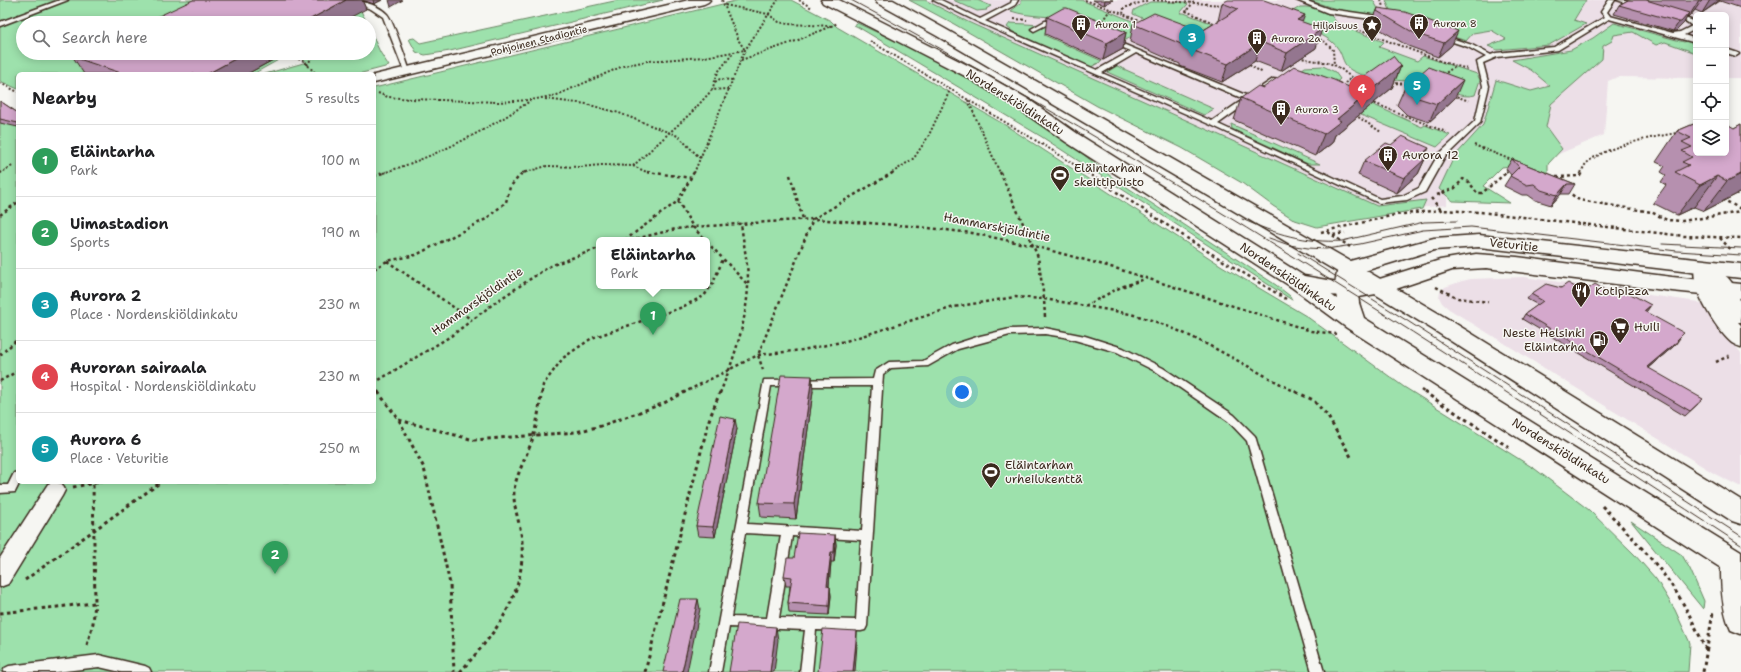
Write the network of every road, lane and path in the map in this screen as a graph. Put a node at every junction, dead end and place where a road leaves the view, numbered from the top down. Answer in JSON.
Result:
{"nodes":[{"id":1,"x":65,"y":0,"type":"edge"},
{"id":2,"x":346,"y":0,"type":"edge"},
{"id":3,"x":704,"y":0,"type":"edge"},
{"id":4,"x":722,"y":0,"type":"edge"},
{"id":5,"x":778,"y":0,"type":"edge"},
{"id":6,"x":799,"y":0,"type":"edge"},
{"id":7,"x":882,"y":0,"type":"edge"},
{"id":8,"x":936,"y":0,"type":"edge"},
{"id":9,"x":1015,"y":0,"type":"edge"},
{"id":10,"x":1085,"y":0,"type":"edge"},
{"id":11,"x":1149,"y":0,"type":"edge"},
{"id":12,"x":1153,"y":0,"type":"edge"},
{"id":13,"x":1299,"y":0,"type":"edge"},
{"id":14,"x":1612,"y":0,"type":"edge"},
{"id":15,"x":1620,"y":0,"type":"edge"},
{"id":16,"x":1194,"y":2,"type":"junction"},
{"id":17,"x":725,"y":5,"type":"junction"},
{"id":18,"x":823,"y":6,"type":"edge"},
{"id":19,"x":1229,"y":6,"type":"edge"},
{"id":20,"x":1644,"y":7,"type":"edge"},
{"id":21,"x":1110,"y":10,"type":"junction"},
{"id":22,"x":1335,"y":12,"type":"junction"},
{"id":23,"x":768,"y":14,"type":"junction"},
{"id":24,"x":1123,"y":14,"type":"junction"},
{"id":25,"x":1667,"y":14,"type":"edge"},
{"id":26,"x":22,"y":16,"type":"edge"},
{"id":27,"x":1608,"y":17,"type":"junction"},
{"id":28,"x":16,"y":18,"type":"edge"},
{"id":29,"x":832,"y":19,"type":"dead end"},
{"id":30,"x":980,"y":21,"type":"junction"},
{"id":31,"x":1394,"y":21,"type":"edge"},
{"id":32,"x":838,"y":22,"type":"junction"},
{"id":33,"x":1066,"y":22,"type":"edge"},
{"id":34,"x":1145,"y":23,"type":"edge"},
{"id":35,"x":0,"y":24,"type":"edge"},
{"id":36,"x":841,"y":24,"type":"dead end"},
{"id":37,"x":1693,"y":24,"type":"edge"},
{"id":38,"x":832,"y":26,"type":"junction"},
{"id":39,"x":1222,"y":26,"type":"edge"},
{"id":40,"x":1693,"y":28,"type":"edge"},
{"id":41,"x":1034,"y":29,"type":"dead end"},
{"id":42,"x":1094,"y":34,"type":"joint"},
{"id":43,"x":1435,"y":34,"type":"edge"},
{"id":44,"x":1310,"y":35,"type":"edge"},
{"id":45,"x":1674,"y":35,"type":"junction"},
{"id":46,"x":867,"y":40,"type":"dead end"},
{"id":47,"x":1693,"y":40,"type":"edge"},
{"id":48,"x":745,"y":50,"type":"junction"},
{"id":49,"x":1136,"y":51,"type":"junction"},
{"id":50,"x":735,"y":52,"type":"junction"},
{"id":51,"x":1729,"y":52,"type":"edge"},
{"id":52,"x":1736,"y":54,"type":"dead end"},
{"id":53,"x":1295,"y":55,"type":"edge"},
{"id":54,"x":1490,"y":57,"type":"junction"},
{"id":55,"x":301,"y":60,"type":"edge"},
{"id":56,"x":311,"y":60,"type":"edge"},
{"id":57,"x":740,"y":61,"type":"junction"},
{"id":58,"x":1241,"y":61,"type":"edge"},
{"id":59,"x":307,"y":65,"type":"junction"},
{"id":60,"x":1334,"y":65,"type":"junction"},
{"id":61,"x":1456,"y":65,"type":"junction"},
{"id":62,"x":407,"y":71,"type":"junction"},
{"id":63,"x":314,"y":72,"type":"edge"},
{"id":64,"x":1097,"y":73,"type":"junction"},
{"id":65,"x":1484,"y":74,"type":"junction"},
{"id":66,"x":1351,"y":78,"type":"junction"},
{"id":67,"x":1440,"y":78,"type":"edge"},
{"id":68,"x":376,"y":79,"type":"edge"},
{"id":69,"x":732,"y":80,"type":"junction"},
{"id":70,"x":1363,"y":80,"type":"edge"},
{"id":71,"x":1278,"y":81,"type":"joint"},
{"id":72,"x":714,"y":82,"type":"junction"},
{"id":73,"x":1390,"y":82,"type":"edge"},
{"id":74,"x":0,"y":83,"type":"edge"},
{"id":75,"x":1413,"y":84,"type":"edge"},
{"id":76,"x":951,"y":88,"type":"junction"},
{"id":77,"x":728,"y":89,"type":"junction"},
{"id":78,"x":712,"y":90,"type":"junction"},
{"id":79,"x":1337,"y":90,"type":"edge"},
{"id":80,"x":16,"y":91,"type":"edge"},
{"id":81,"x":376,"y":92,"type":"edge"},
{"id":82,"x":1451,"y":94,"type":"edge"},
{"id":83,"x":968,"y":98,"type":"junction"},
{"id":84,"x":1248,"y":98,"type":"junction"},
{"id":85,"x":542,"y":99,"type":"junction"},
{"id":86,"x":1366,"y":99,"type":"edge"},
{"id":87,"x":531,"y":100,"type":"junction"},
{"id":88,"x":1481,"y":105,"type":"junction"},
{"id":89,"x":1352,"y":113,"type":"edge"},
{"id":90,"x":1214,"y":124,"type":"junction"},
{"id":91,"x":1381,"y":132,"type":"dead end"},
{"id":92,"x":670,"y":133,"type":"junction"},
{"id":93,"x":1678,"y":133,"type":"edge"},
{"id":94,"x":1460,"y":138,"type":"junction"},
{"id":95,"x":700,"y":158,"type":"junction"},
{"id":96,"x":14,"y":165,"type":"dead end"},
{"id":97,"x":633,"y":166,"type":"junction"},
{"id":98,"x":1511,"y":169,"type":"junction"},
{"id":99,"x":1518,"y":171,"type":"edge"},
{"id":100,"x":0,"y":172,"type":"edge"},
{"id":101,"x":376,"y":175,"type":"edge"},
{"id":102,"x":790,"y":175,"type":"dead end"},
{"id":103,"x":1554,"y":177,"type":"edge"},
{"id":104,"x":692,"y":178,"type":"junction"},
{"id":105,"x":1564,"y":189,"type":"edge"},
{"id":106,"x":1717,"y":197,"type":"edge"},
{"id":107,"x":1432,"y":200,"type":"dead end"},
{"id":108,"x":678,"y":201,"type":"junction"},
{"id":109,"x":16,"y":203,"type":"edge"},
{"id":110,"x":1741,"y":209,"type":"edge"},
{"id":111,"x":1427,"y":211,"type":"junction"},
{"id":112,"x":1741,"y":212,"type":"edge"},
{"id":113,"x":0,"y":215,"type":"edge"},
{"id":114,"x":1429,"y":215,"type":"dead end"},
{"id":115,"x":813,"y":218,"type":"junction"},
{"id":116,"x":803,"y":219,"type":"junction"},
{"id":117,"x":740,"y":223,"type":"junction"},
{"id":118,"x":693,"y":227,"type":"junction"},
{"id":119,"x":1328,"y":231,"type":"dead end"},
{"id":120,"x":1345,"y":233,"type":"dead end"},
{"id":121,"x":1333,"y":235,"type":"dead end"},
{"id":122,"x":629,"y":237,"type":"edge"},
{"id":123,"x":644,"y":237,"type":"edge"},
{"id":124,"x":702,"y":237,"type":"edge"},
{"id":125,"x":1720,"y":238,"type":"junction"},
{"id":126,"x":1741,"y":238,"type":"edge"},
{"id":127,"x":710,"y":245,"type":"edge"},
{"id":128,"x":1034,"y":246,"type":"junction"},
{"id":129,"x":596,"y":249,"type":"edge"},
{"id":130,"x":722,"y":259,"type":"junction"},
{"id":131,"x":387,"y":261,"type":"junction"},
{"id":132,"x":1738,"y":263,"type":"edge"},
{"id":133,"x":376,"y":268,"type":"edge"},
{"id":134,"x":1348,"y":269,"type":"junction"},
{"id":135,"x":1705,"y":277,"type":"junction"},
{"id":136,"x":1149,"y":278,"type":"junction"},
{"id":137,"x":1297,"y":281,"type":"junction"},
{"id":138,"x":748,"y":286,"type":"junction"},
{"id":139,"x":1432,"y":286,"type":"dead end"},
{"id":140,"x":710,"y":287,"type":"edge"},
{"id":141,"x":1379,"y":287,"type":"junction"},
{"id":142,"x":709,"y":289,"type":"edge"},
{"id":143,"x":1346,"y":290,"type":"junction"},
{"id":144,"x":1734,"y":291,"type":"edge"},
{"id":145,"x":1044,"y":299,"type":"junction"},
{"id":146,"x":1290,"y":301,"type":"dead end"},
{"id":147,"x":1488,"y":302,"type":"dead end"},
{"id":148,"x":1085,"y":306,"type":"junction"},
{"id":149,"x":1741,"y":315,"type":"edge"},
{"id":150,"x":472,"y":320,"type":"junction"},
{"id":151,"x":1348,"y":329,"type":"junction"},
{"id":152,"x":1045,"y":331,"type":"junction"},
{"id":153,"x":1741,"y":339,"type":"edge"},
{"id":154,"x":16,"y":341,"type":"edge"},
{"id":155,"x":0,"y":355,"type":"edge"},
{"id":156,"x":758,"y":355,"type":"junction"},
{"id":157,"x":730,"y":368,"type":"junction"},
{"id":158,"x":16,"y":373,"type":"edge"},
{"id":159,"x":0,"y":381,"type":"edge"},
{"id":160,"x":878,"y":383,"type":"junction"},
{"id":161,"x":376,"y":384,"type":"edge"},
{"id":162,"x":376,"y":388,"type":"edge"},
{"id":163,"x":399,"y":420,"type":"junction"},
{"id":164,"x":534,"y":434,"type":"junction"},
{"id":165,"x":1350,"y":457,"type":"dead end"},
{"id":166,"x":16,"y":478,"type":"edge"},
{"id":167,"x":93,"y":484,"type":"dead end"},
{"id":168,"x":158,"y":484,"type":"edge"},
{"id":169,"x":5,"y":489,"type":"edge"},
{"id":170,"x":55,"y":490,"type":"dead end"},
{"id":171,"x":1596,"y":500,"type":"dead end"},
{"id":172,"x":1741,"y":514,"type":"edge"},
{"id":173,"x":741,"y":528,"type":"junction"},
{"id":174,"x":94,"y":530,"type":"junction"},
{"id":175,"x":787,"y":531,"type":"junction"},
{"id":176,"x":868,"y":536,"type":"junction"},
{"id":177,"x":1737,"y":564,"type":"edge"},
{"id":178,"x":9,"y":581,"type":"edge"},
{"id":179,"x":95,"y":603,"type":"junction"},
{"id":180,"x":1714,"y":607,"type":"dead end"},
{"id":181,"x":0,"y":613,"type":"edge"},
{"id":182,"x":1741,"y":621,"type":"edge"},
{"id":183,"x":724,"y":622,"type":"junction"},
{"id":184,"x":772,"y":623,"type":"junction"},
{"id":185,"x":811,"y":624,"type":"junction"},
{"id":186,"x":1707,"y":652,"type":"junction"},
{"id":187,"x":83,"y":663,"type":"junction"},
{"id":188,"x":9,"y":672,"type":"edge"},
{"id":189,"x":145,"y":672,"type":"edge"},
{"id":190,"x":454,"y":672,"type":"edge"},
{"id":191,"x":460,"y":672,"type":"edge"},
{"id":192,"x":645,"y":672,"type":"edge"},
{"id":193,"x":715,"y":672,"type":"edge"},
{"id":194,"x":806,"y":672,"type":"edge"},
{"id":195,"x":1318,"y":672,"type":"edge"},
{"id":196,"x":1703,"y":672,"type":"edge"}],
"edges":[{"from":1,"to":26,"type":"lane"},
{"from":2,"to":62,"type":"lane"},
{"from":3,"to":62,"type":"street","name":"Pohjoinen Stadiontie"},
{"from":4,"to":17,"type":"path"},
{"from":5,"to":23,"type":"path"},
{"from":6,"to":18,"type":"path"},
{"from":7,"to":134,"type":"main road","name":"Nordenskiöldinkatu"},
{"from":8,"to":30,"type":"lane"},
{"from":9,"to":30,"type":"lane"},
{"from":10,"to":21,"type":"path"},
{"from":11,"to":24,"type":"path"},
{"from":12,"to":16,"type":"path"},
{"from":13,"to":22,"type":"lane"},
{"from":14,"to":27,"type":"lane"},
{"from":15,"to":20,"type":"lane"},
{"from":16,"to":19,"type":"path"},
{"from":16,"to":39,"type":"path"},
{"from":17,"to":23,"type":"path"},
{"from":17,"to":48,"type":"path"},
{"from":18,"to":137,"type":"main road","name":"Nordenskiöldinkatu"},
{"from":21,"to":24,"type":"path"},
{"from":21,"to":42,"type":"path"},
{"from":22,"to":31,"type":"lane"},
{"from":22,"to":61,"type":"path"},
{"from":23,"to":38,"type":"path"},
{"from":23,"to":48,"type":"path"},
{"from":24,"to":34,"type":"path"},
{"from":25,"to":37,"type":"lane"},
{"from":27,"to":45,"type":"lane"},
{"from":27,"to":54,"type":"lane"},
{"from":28,"to":35,"type":"lane"},
{"from":29,"to":32,"type":"path"},
{"from":30,"to":64,"type":"lane"},
{"from":32,"to":36,"type":"path"},
{"from":32,"to":38,"type":"path"},
{"from":33,"to":41,"type":"lane"},
{"from":38,"to":57,"type":"path"},
{"from":40,"to":45,"type":"lane"},
{"from":42,"to":49,"type":"lane"},
{"from":43,"to":54,"type":"lane"},
{"from":44,"to":60,"type":"path"},
{"from":45,"to":47,"type":"lane"},
{"from":46,"to":76,"type":"path"},
{"from":48,"to":50,"type":"path"},
{"from":48,"to":57,"type":"path"},
{"from":49,"to":64,"type":"lane"},
{"from":49,"to":84,"type":"lane"},
{"from":50,"to":72,"type":"path"},
{"from":50,"to":85,"type":"path"},
{"from":51,"to":52,"type":"lane"},
{"from":53,"to":60,"type":"path"},
{"from":54,"to":65,"type":"lane"},
{"from":55,"to":59,"type":"path"},
{"from":56,"to":59,"type":"path"},
{"from":57,"to":69,"type":"path"},
{"from":58,"to":71,"type":"path"},
{"from":59,"to":63,"type":"path"},
{"from":60,"to":66,"type":"path"},
{"from":61,"to":65,"type":"path"},
{"from":61,"to":67,"type":"path"},
{"from":62,"to":68,"type":"street","name":"Pohjoinen Stadiontie"},
{"from":64,"to":90,"type":"lane"},
{"from":65,"to":88,"type":"lane"},
{"from":66,"to":70,"type":"path"},
{"from":66,"to":79,"type":"path"},
{"from":69,"to":72,"type":"path"},
{"from":69,"to":77,"type":"path"},
{"from":71,"to":84,"type":"lane"},
{"from":72,"to":78,"type":"path"},
{"from":73,"to":75,"type":"path"},
{"from":74,"to":80,"type":"path"},
{"from":76,"to":83,"type":"path"},
{"from":76,"to":115,"type":"path"},
{"from":77,"to":78,"type":"path"},
{"from":77,"to":95,"type":"path"},
{"from":78,"to":92,"type":"path"},
{"from":81,"to":87,"type":"path"},
{"from":82,"to":88,"type":"path"},
{"from":83,"to":128,"type":"path"},
{"from":83,"to":146,"type":"path"},
{"from":84,"to":90,"type":"lane"},
{"from":85,"to":87,"type":"path"},
{"from":85,"to":92,"type":"path"},
{"from":86,"to":94,"type":"path"},
{"from":87,"to":101,"type":"path"},
{"from":88,"to":94,"type":"lane"},
{"from":89,"to":91,"type":"path"},
{"from":90,"to":94,"type":"lane"},
{"from":92,"to":95,"type":"path"},
{"from":92,"to":97,"type":"path"},
{"from":93,"to":103,"type":"path"},
{"from":94,"to":98,"type":"path"},
{"from":95,"to":104,"type":"path"},
{"from":96,"to":100,"type":"path"},
{"from":97,"to":104,"type":"path"},
{"from":97,"to":131,"type":"path"},
{"from":98,"to":99,"type":"path"},
{"from":98,"to":107,"type":"path"},
{"from":102,"to":116,"type":"path"},
{"from":104,"to":108,"type":"path"},
{"from":105,"to":112,"type":"path"},
{"from":106,"to":110,"type":"path"},
{"from":108,"to":118,"type":"path"},
{"from":108,"to":122,"type":"path"},
{"from":109,"to":113,"type":"path"},
{"from":111,"to":114,"type":"path"},
{"from":111,"to":119,"type":"path"},
{"from":111,"to":125,"type":"path"},
{"from":115,"to":116,"type":"path","name":"Hammarskjöldintie"},
{"from":115,"to":128,"type":"path","name":"Hammarskjöldintie"},
{"from":115,"to":156,"type":"path"},
{"from":116,"to":117,"type":"path","name":"Hammarskjöldintie"},
{"from":117,"to":118,"type":"path","name":"Hammarskjöldintie"},
{"from":117,"to":138,"type":"path"},
{"from":118,"to":123,"type":"path","name":"Hammarskjöldintie"},
{"from":118,"to":124,"type":"path"},
{"from":120,"to":121,"type":"path"},
{"from":125,"to":126,"type":"path"},
{"from":125,"to":132,"type":"path"},
{"from":127,"to":130,"type":"path"},
{"from":128,"to":136,"type":"path","name":"Hammarskjöldintie"},
{"from":128,"to":145,"type":"path"},
{"from":129,"to":150,"type":"path","name":"Hammarskjöldintie"},
{"from":130,"to":138,"type":"path"},
{"from":130,"to":140,"type":"path"},
{"from":131,"to":133,"type":"path"},
{"from":131,"to":150,"type":"path"},
{"from":132,"to":135,"type":"main road","name":"Veturitie"},
{"from":134,"to":135,"type":"main road","name":"Veturitie"},
{"from":134,"to":141,"type":"main road","name":"Nordenskiöldinkatu"},
{"from":134,"to":143,"type":"main road"},
{"from":135,"to":141,"type":"main road","name":"Veturitie"},
{"from":135,"to":144,"type":"main road"},
{"from":135,"to":153,"type":"main road"},
{"from":136,"to":148,"type":"path"},
{"from":136,"to":151,"type":"path","name":"Hammarskjöldintie"},
{"from":137,"to":143,"type":"main road","name":"Veturitie"},
{"from":137,"to":151,"type":"main road","name":"Nordenskiöldinkatu"},
{"from":138,"to":157,"type":"path"},
{"from":139,"to":147,"type":"path"},
{"from":141,"to":143,"type":"main road","name":"Veturitie"},
{"from":141,"to":172,"type":"main road","name":"Nordenskiöldinkatu"},
{"from":142,"to":164,"type":"path"},
{"from":143,"to":151,"type":"main road"},
{"from":144,"to":149,"type":"main road"},
{"from":145,"to":148,"type":"path"},
{"from":145,"to":152,"type":"path"},
{"from":145,"to":156,"type":"path"},
{"from":148,"to":165,"type":"path"},
{"from":150,"to":161,"type":"path","name":"Hammarskjöldintie"},
{"from":151,"to":177,"type":"main road","name":"Nordenskiöldinkatu"},
{"from":152,"to":160,"type":"lane"},
{"from":152,"to":195,"type":"lane"},
{"from":154,"to":155,"type":"path"},
{"from":156,"to":157,"type":"path"},
{"from":157,"to":164,"type":"path"},
{"from":157,"to":192,"type":"path"},
{"from":158,"to":159,"type":"path"},
{"from":160,"to":173,"type":"lane"},
{"from":160,"to":176,"type":"lane"},
{"from":162,"to":163,"type":"path"},
{"from":163,"to":164,"type":"path"},
{"from":163,"to":190,"type":"path"},
{"from":164,"to":191,"type":"path"},
{"from":166,"to":169,"type":"lane"},
{"from":167,"to":174,"type":"path"},
{"from":168,"to":174,"type":"path"},
{"from":170,"to":178,"type":"street"},
{"from":171,"to":186,"type":"path"},
{"from":173,"to":175,"type":"lane"},
{"from":173,"to":183,"type":"lane"},
{"from":174,"to":178,"type":"path"},
{"from":174,"to":179,"type":"path"},
{"from":175,"to":176,"type":"lane"},
{"from":175,"to":184,"type":"lane"},
{"from":176,"to":185,"type":"lane"},
{"from":177,"to":182,"type":"main road"},
{"from":179,"to":181,"type":"path"},
{"from":179,"to":187,"type":"path"},
{"from":180,"to":186,"type":"path"},
{"from":183,"to":184,"type":"lane"},
{"from":183,"to":193,"type":"lane"},
{"from":184,"to":185,"type":"lane"},
{"from":185,"to":194,"type":"lane"},
{"from":186,"to":196,"type":"path"},
{"from":187,"to":188,"type":"lane"},
{"from":187,"to":189,"type":"lane"}]}
